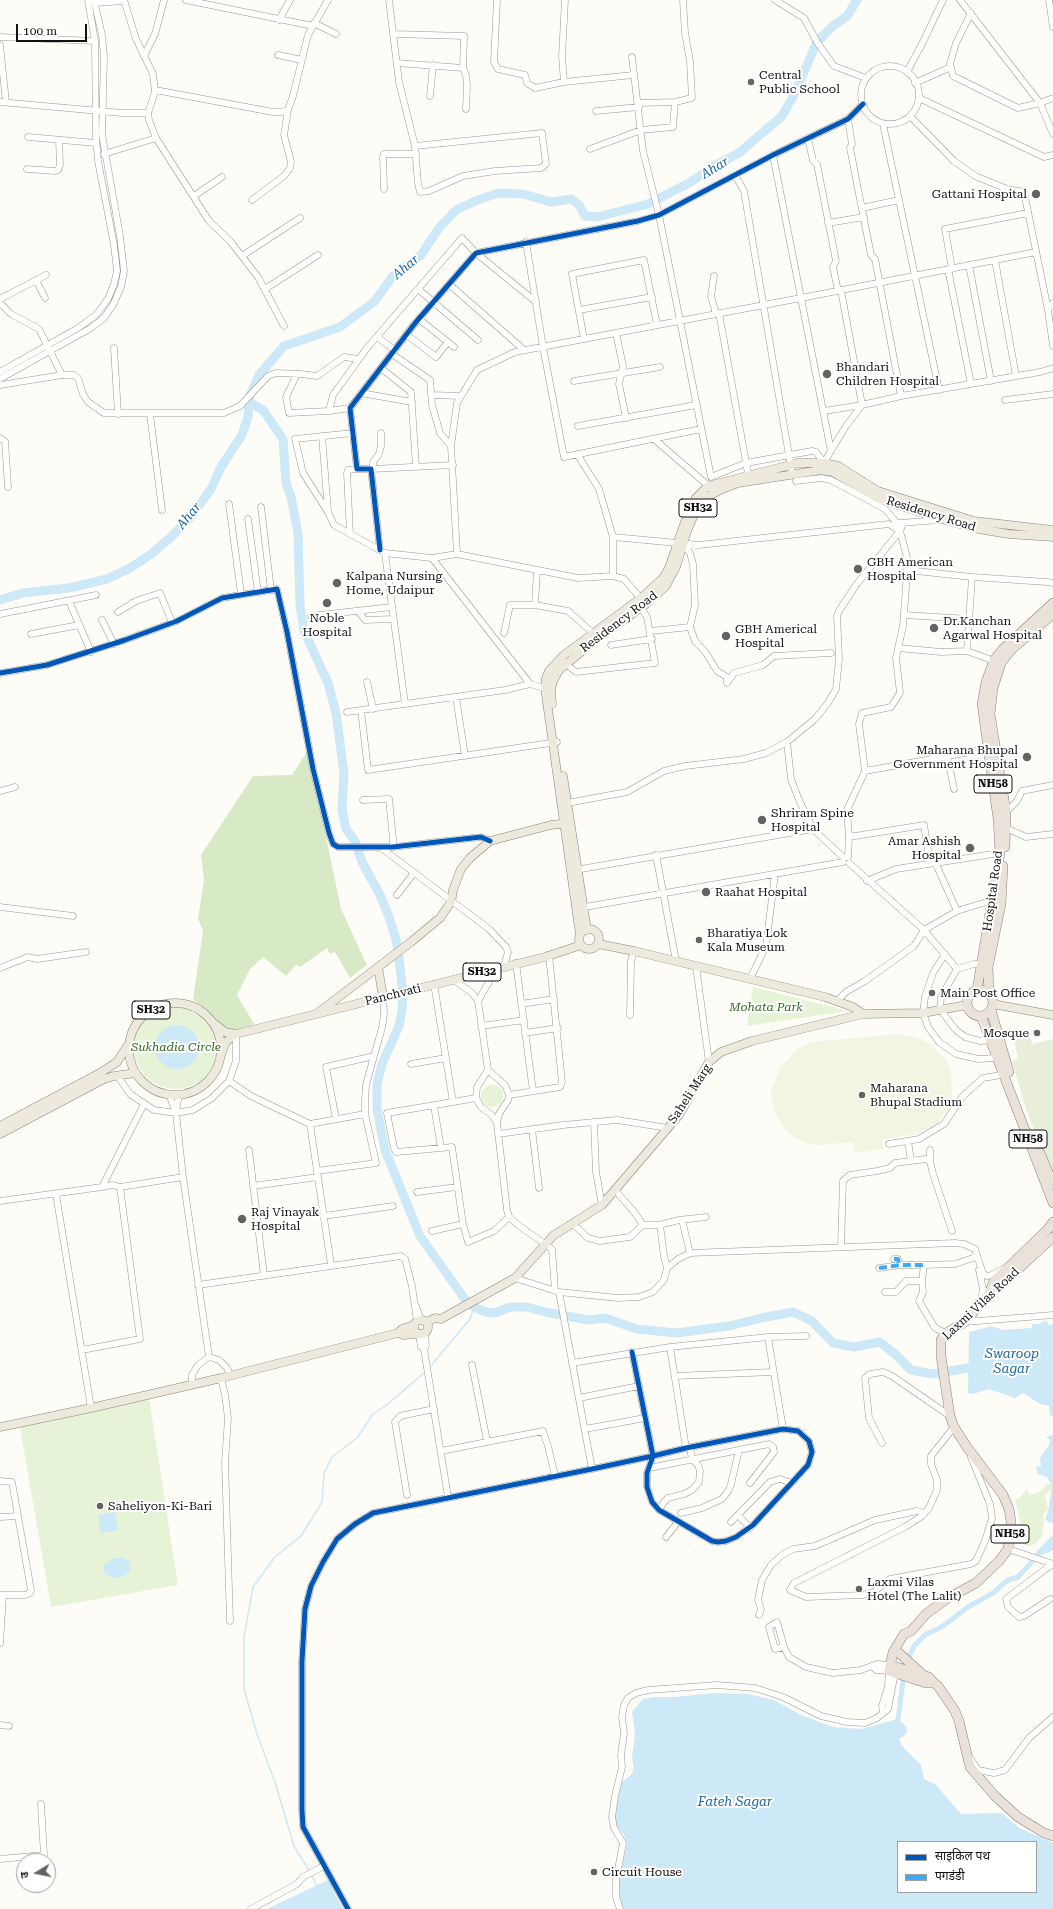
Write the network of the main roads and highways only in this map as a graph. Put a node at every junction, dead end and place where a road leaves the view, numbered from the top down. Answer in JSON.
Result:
{"nodes":[{"id":1,"x":822,"y":466,"type":"junction"},
{"id":2,"x":749,"y":478,"type":"junction"},
{"id":3,"x":1053,"y":530,"type":"edge"},
{"id":4,"x":1053,"y":537,"type":"edge"},
{"id":5,"x":680,"y":542,"type":"junction"},
{"id":6,"x":1053,"y":603,"type":"edge"},
{"id":7,"x":1053,"y":614,"type":"edge"},
{"id":8,"x":595,"y":635,"type":"junction"},
{"id":9,"x":998,"y":662,"type":"junction"},
{"id":10,"x":548,"y":689,"type":"junction"},
{"id":11,"x":555,"y":742,"type":"junction"},
{"id":12,"x":567,"y":824,"type":"junction"},
{"id":13,"x":575,"y":870,"type":"junction"},
{"id":14,"x":587,"y":930,"type":"junction"},
{"id":15,"x":580,"y":935,"type":"junction"},
{"id":16,"x":598,"y":944,"type":"junction"},
{"id":17,"x":581,"y":945,"type":"junction"},
{"id":18,"x":380,"y":966,"type":"junction"},
{"id":19,"x":977,"y":990,"type":"junction"},
{"id":20,"x":989,"y":993,"type":"junction"},
{"id":21,"x":384,"y":997,"type":"junction"},
{"id":22,"x":967,"y":1005,"type":"junction"},
{"id":23,"x":992,"y":1007,"type":"junction"},
{"id":24,"x":863,"y":1014,"type":"junction"},
{"id":25,"x":315,"y":1015,"type":"junction"},
{"id":26,"x":1053,"y":1015,"type":"edge"},
{"id":27,"x":981,"y":1016,"type":"junction"},
{"id":28,"x":213,"y":1022,"type":"junction"},
{"id":29,"x":236,"y":1034,"type":"junction"},
{"id":30,"x":130,"y":1042,"type":"junction"},
{"id":31,"x":221,"y":1055,"type":"junction"},
{"id":32,"x":136,"y":1073,"type":"junction"},
{"id":33,"x":1006,"y":1074,"type":"junction"},
{"id":34,"x":0,"y":1126,"type":"edge"},
{"id":35,"x":0,"y":1134,"type":"edge"},
{"id":36,"x":1053,"y":1184,"type":"edge"},
{"id":37,"x":1053,"y":1203,"type":"edge"},
{"id":38,"x":1053,"y":1222,"type":"edge"},
{"id":39,"x":1053,"y":1237,"type":"edge"},
{"id":40,"x":989,"y":1294,"type":"junction"},
{"id":41,"x":0,"y":1426,"type":"edge"},
{"id":42,"x":911,"y":1631,"type":"junction"},
{"id":43,"x":901,"y":1655,"type":"junction"},
{"id":44,"x":895,"y":1670,"type":"junction"},
{"id":45,"x":912,"y":1672,"type":"junction"},
{"id":46,"x":933,"y":1682,"type":"junction"},
{"id":47,"x":1053,"y":1836,"type":"edge"}],
"edges":[{"from":1,"to":2,"type":"main road","name":"Residency Road","number":"SH32"},
{"from":1,"to":3,"type":"main road"},
{"from":1,"to":4,"type":"main road","name":"Residency Road","number":"SH32"},
{"from":2,"to":5,"type":"main road","name":"Residency Road","number":"SH32"},
{"from":2,"to":5,"type":"main road"},
{"from":5,"to":8,"type":"main road","name":"Residency Road","number":"SH32"},
{"from":6,"to":9,"type":"highway","name":"Hospital Road","number":"NH58"},
{"from":7,"to":9,"type":"highway","number":"NH58"},
{"from":8,"to":10,"type":"main road","name":"Residency Road","number":"SH32"},
{"from":8,"to":10,"type":"main road"},
{"from":9,"to":19,"type":"highway","name":"Hospital Road","number":"NH58"},
{"from":9,"to":20,"type":"highway","number":"NH58"},
{"from":10,"to":11,"type":"main road","name":"Residency Road","number":"SH32"},
{"from":11,"to":12,"type":"main road"},
{"from":11,"to":12,"type":"main road","name":"Residency Road","number":"SH32"},
{"from":12,"to":13,"type":"main road","number":"SH32"},
{"from":12,"to":18,"type":"main road"},
{"from":13,"to":14,"type":"main road","number":"SH32"},
{"from":13,"to":15,"type":"main road"},
{"from":14,"to":15,"type":"main road"},
{"from":14,"to":16,"type":"main road"},
{"from":15,"to":17,"type":"main road"},
{"from":16,"to":17,"type":"main road","number":"SH32"},
{"from":16,"to":24,"type":"main road"},
{"from":17,"to":21,"type":"main road","name":"Panchvati","number":"SH32"},
{"from":18,"to":21,"type":"main road"},
{"from":18,"to":25,"type":"main road"},
{"from":19,"to":20,"type":"highway"},
{"from":19,"to":22,"type":"highway","number":"NH58"},
{"from":20,"to":23,"type":"highway","number":"NH58"},
{"from":21,"to":25,"type":"main road","name":"Panchvati","number":"SH32"},
{"from":22,"to":24,"type":"main road","name":"Saheli Marg"},
{"from":22,"to":27,"type":"highway","number":"NH58"},
{"from":23,"to":26,"type":"main road"},
{"from":23,"to":27,"type":"highway"},
{"from":23,"to":33,"type":"highway","number":"NH58"},
{"from":24,"to":41,"type":"main road","name":"Saheli Marg"},
{"from":25,"to":29,"type":"main road","name":"Panchvati","number":"SH32"},
{"from":27,"to":33,"type":"highway","number":"NH58"},
{"from":28,"to":29,"type":"main road","number":"SH32"},
{"from":28,"to":30,"type":"main road","number":"SH32"},
{"from":28,"to":31,"type":"main road","number":"SH32"},
{"from":29,"to":31,"type":"main road","number":"SH32"},
{"from":30,"to":32,"type":"main road","number":"SH32"},
{"from":30,"to":34,"type":"main road","number":"SH32"},
{"from":31,"to":32,"type":"main road","number":"SH32"},
{"from":32,"to":35,"type":"main road"},
{"from":33,"to":36,"type":"highway","number":"NH58"},
{"from":33,"to":37,"type":"highway","number":"NH58"},
{"from":38,"to":40,"type":"highway"},
{"from":39,"to":40,"type":"highway","name":"Laxmi Vilas Road"},
{"from":40,"to":42,"type":"highway","name":"Laxmi Vilas Road","number":"NH58"},
{"from":42,"to":43,"type":"highway","number":"NH58"},
{"from":42,"to":44,"type":"highway","number":"NH58"},
{"from":43,"to":44,"type":"highway","number":"NH58"},
{"from":43,"to":45,"type":"highway"},
{"from":44,"to":45,"type":"highway"},
{"from":45,"to":46,"type":"highway"},
{"from":45,"to":46,"type":"highway"},
{"from":46,"to":47,"type":"highway"}]}
